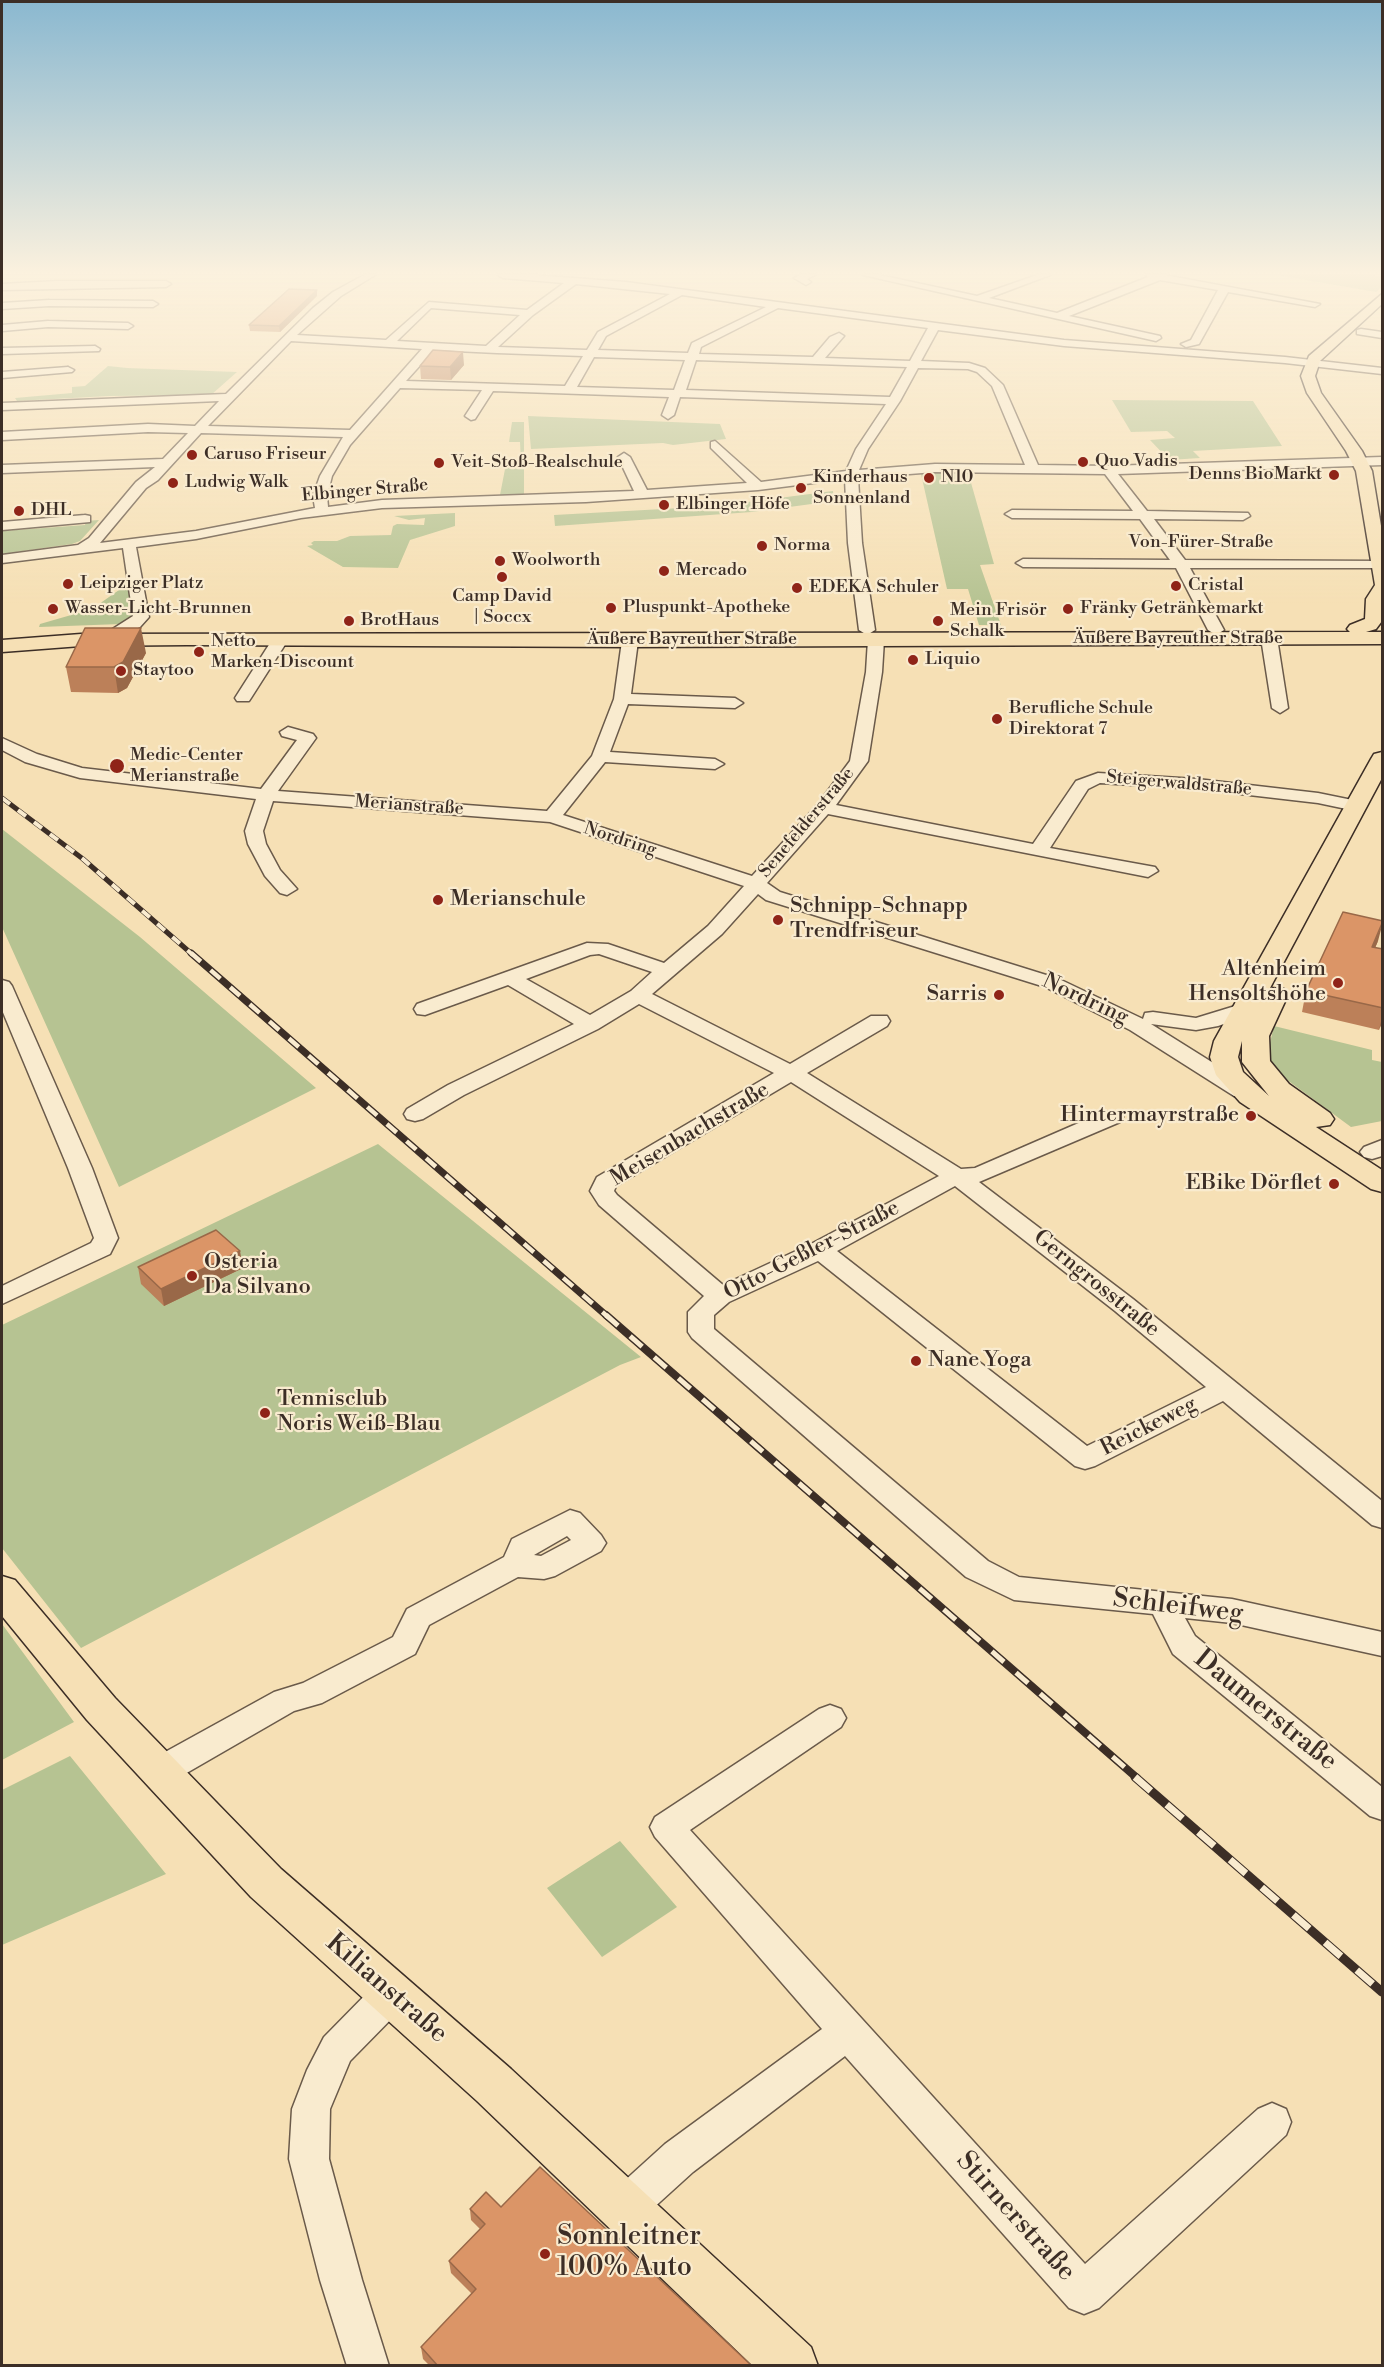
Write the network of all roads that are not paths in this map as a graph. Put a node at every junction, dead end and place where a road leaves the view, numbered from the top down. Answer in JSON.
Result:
{"nodes":[{"id":1,"x":241,"y":385,"type":"edge"},
{"id":2,"x":395,"y":385,"type":"edge"},
{"id":3,"x":442,"y":385,"type":"edge"},
{"id":4,"x":571,"y":385,"type":"edge"},
{"id":5,"x":681,"y":385,"type":"edge"},
{"id":6,"x":903,"y":385,"type":"edge"},
{"id":7,"x":995,"y":385,"type":"edge"},
{"id":8,"x":1310,"y":385,"type":"edge"},
{"id":9,"x":1327,"y":385,"type":"edge"},
{"id":10,"x":490,"y":387,"type":"junction"},
{"id":11,"x":569,"y":390,"type":"junction"},
{"id":12,"x":678,"y":394,"type":"junction"},
{"id":13,"x":229,"y":397,"type":"junction"},
{"id":14,"x":894,"y":401,"type":"junction"},
{"id":15,"x":2,"y":406,"type":"edge"},
{"id":16,"x":668,"y":415,"type":"dead end"},
{"id":17,"x":471,"y":416,"type":"dead end"},
{"id":18,"x":198,"y":429,"type":"junction"},
{"id":19,"x":2,"y":431,"type":"edge"},
{"id":20,"x":352,"y":434,"type":"junction"},
{"id":21,"x":716,"y":444,"type":"dead end"},
{"id":22,"x":624,"y":457,"type":"dead end"},
{"id":23,"x":1360,"y":462,"type":"junction"},
{"id":24,"x":166,"y":463,"type":"junction"},
{"id":25,"x":1381,"y":464,"type":"edge"},
{"id":26,"x":1033,"y":469,"type":"junction"},
{"id":27,"x":2,"y":470,"type":"edge"},
{"id":28,"x":1109,"y":470,"type":"junction"},
{"id":29,"x":851,"y":480,"type":"junction"},
{"id":30,"x":758,"y":486,"type":"junction"},
{"id":31,"x":642,"y":494,"type":"junction"},
{"id":32,"x":322,"y":510,"type":"junction"},
{"id":33,"x":1012,"y":514,"type":"dead end"},
{"id":34,"x":1144,"y":515,"type":"junction"},
{"id":35,"x":1243,"y":516,"type":"dead end"},
{"id":36,"x":85,"y":519,"type":"dead end"},
{"id":37,"x":2,"y":526,"type":"edge"},
{"id":38,"x":129,"y":544,"type":"junction"},
{"id":39,"x":83,"y":548,"type":"junction"},
{"id":40,"x":2,"y":559,"type":"edge"},
{"id":41,"x":1023,"y":563,"type":"dead end"},
{"id":42,"x":1180,"y":563,"type":"junction"},
{"id":43,"x":1381,"y":573,"type":"edge"},
{"id":44,"x":1383,"y":589,"type":"edge"},
{"id":45,"x":1357,"y":628,"type":"junction"},
{"id":46,"x":1383,"y":629,"type":"edge"},
{"id":47,"x":1216,"y":630,"type":"junction"},
{"id":48,"x":116,"y":633,"type":"junction"},
{"id":49,"x":1138,"y":634,"type":"junction"},
{"id":50,"x":871,"y":635,"type":"junction"},
{"id":51,"x":2,"y":638,"type":"edge"},
{"id":52,"x":1269,"y":638,"type":"junction"},
{"id":53,"x":1383,"y":638,"type":"edge"},
{"id":54,"x":280,"y":640,"type":"junction"},
{"id":55,"x":630,"y":641,"type":"junction"},
{"id":56,"x":2,"y":646,"type":"edge"},
{"id":57,"x":243,"y":698,"type":"dead end"},
{"id":58,"x":622,"y":699,"type":"junction"},
{"id":59,"x":735,"y":703,"type":"dead end"},
{"id":60,"x":1280,"y":708,"type":"dead end"},
{"id":61,"x":288,"y":732,"type":"dead end"},
{"id":62,"x":2,"y":743,"type":"edge"},
{"id":63,"x":600,"y":757,"type":"junction"},
{"id":64,"x":1383,"y":759,"type":"edge"},
{"id":65,"x":715,"y":764,"type":"dead end"},
{"id":66,"x":1383,"y":794,"type":"edge"},
{"id":67,"x":266,"y":795,"type":"junction"},
{"id":68,"x":1356,"y":806,"type":"junction"},
{"id":69,"x":824,"y":808,"type":"junction"},
{"id":70,"x":552,"y":818,"type":"junction"},
{"id":71,"x":1038,"y":851,"type":"junction"},
{"id":72,"x":1148,"y":871,"type":"dead end"},
{"id":73,"x":756,"y":884,"type":"junction"},
{"id":74,"x":287,"y":889,"type":"dead end"},
{"id":75,"x":668,"y":971,"type":"junction"},
{"id":76,"x":510,"y":978,"type":"junction"},
{"id":77,"x":2,"y":986,"type":"edge"},
{"id":78,"x":638,"y":994,"type":"junction"},
{"id":79,"x":425,"y":1009,"type":"dead end"},
{"id":80,"x":1245,"y":1009,"type":"junction"},
{"id":81,"x":1154,"y":1018,"type":"junction"},
{"id":82,"x":879,"y":1021,"type":"dead end"},
{"id":83,"x":590,"y":1024,"type":"junction"},
{"id":84,"x":1256,"y":1062,"type":"junction"},
{"id":85,"x":1198,"y":1064,"type":"junction"},
{"id":86,"x":1228,"y":1068,"type":"junction"},
{"id":87,"x":793,"y":1074,"type":"junction"},
{"id":88,"x":1250,"y":1096,"type":"junction"},
{"id":89,"x":415,"y":1114,"type":"dead end"},
{"id":90,"x":1112,"y":1117,"type":"dead end"},
{"id":91,"x":1320,"y":1119,"type":"junction"},
{"id":92,"x":1379,"y":1152,"type":"edge"},
{"id":93,"x":956,"y":1176,"type":"junction"},
{"id":94,"x":1383,"y":1183,"type":"edge"},
{"id":95,"x":820,"y":1250,"type":"junction"},
{"id":96,"x":2,"y":1296,"type":"edge"},
{"id":97,"x":720,"y":1296,"type":"junction"},
{"id":98,"x":1224,"y":1389,"type":"junction"},
{"id":99,"x":1383,"y":1517,"type":"edge"},
{"id":100,"x":518,"y":1564,"type":"dead end"},
{"id":101,"x":976,"y":1569,"type":"joint"},
{"id":102,"x":2,"y":1590,"type":"edge"},
{"id":103,"x":1163,"y":1604,"type":"junction"},
{"id":104,"x":1383,"y":1644,"type":"edge"},
{"id":105,"x":830,"y":1719,"type":"dead end"},
{"id":106,"x":159,"y":1772,"type":"junction"},
{"id":107,"x":1383,"y":1806,"type":"edge"},
{"id":108,"x":391,"y":1994,"type":"junction"},
{"id":109,"x":848,"y":2032,"type":"junction"},
{"id":110,"x":1272,"y":2122,"type":"dead end"},
{"id":111,"x":625,"y":2207,"type":"junction"},
{"id":112,"x":368,"y":2366,"type":"edge"},
{"id":113,"x":792,"y":2366,"type":"edge"}],
"edges":[{"from":1,"to":13,"type":"street"},
{"from":2,"to":20,"type":"street"},
{"from":3,"to":10,"type":"street"},
{"from":4,"to":11,"type":"street"},
{"from":5,"to":12,"type":"street"},
{"from":6,"to":14,"type":"street"},
{"from":7,"to":26,"type":"street"},
{"from":8,"to":23,"type":"main road"},
{"from":9,"to":25,"type":"main road"},
{"from":10,"to":11,"type":"street"},
{"from":10,"to":17,"type":"street"},
{"from":11,"to":12,"type":"street"},
{"from":12,"to":14,"type":"street"},
{"from":12,"to":16,"type":"street"},
{"from":13,"to":15,"type":"street"},
{"from":13,"to":18,"type":"street"},
{"from":14,"to":29,"type":"street"},
{"from":18,"to":19,"type":"street"},
{"from":18,"to":20,"type":"street"},
{"from":18,"to":24,"type":"street"},
{"from":20,"to":32,"type":"street"},
{"from":21,"to":30,"type":"street"},
{"from":22,"to":31,"type":"street"},
{"from":23,"to":25,"type":"street","name":"Elbinger Straße"},
{"from":23,"to":28,"type":"street","name":"Elbinger Straße"},
{"from":23,"to":43,"type":"main road"},
{"from":24,"to":27,"type":"street"},
{"from":24,"to":39,"type":"street"},
{"from":26,"to":28,"type":"street","name":"Elbinger Straße"},
{"from":26,"to":29,"type":"street","name":"Elbinger Straße"},
{"from":28,"to":34,"type":"street"},
{"from":29,"to":30,"type":"street","name":"Elbinger Straße"},
{"from":29,"to":50,"type":"street","name":"Senefelderstraße"},
{"from":30,"to":31,"type":"street","name":"Elbinger Straße"},
{"from":31,"to":32,"type":"street","name":"Elbinger Straße"},
{"from":32,"to":38,"type":"street","name":"Elbinger Straße"},
{"from":33,"to":34,"type":"street"},
{"from":34,"to":35,"type":"street"},
{"from":34,"to":42,"type":"street"},
{"from":36,"to":37,"type":"street"},
{"from":38,"to":39,"type":"street"},
{"from":38,"to":48,"type":"street"},
{"from":39,"to":40,"type":"street"},
{"from":41,"to":42,"type":"street","name":"Von-Fürer-Straße"},
{"from":42,"to":43,"type":"street","name":"Von-Fürer-Straße"},
{"from":42,"to":47,"type":"street"},
{"from":44,"to":45,"type":"main road"},
{"from":45,"to":46,"type":"main road","name":"Äußere Bayreuther Straße"},
{"from":45,"to":47,"type":"main road","name":"Äußere Bayreuther Straße"},
{"from":47,"to":49,"type":"main road","name":"Äußere Bayreuther Straße"},
{"from":48,"to":50,"type":"main road","name":"Äußere Bayreuther Straße"},
{"from":48,"to":51,"type":"main road","name":"Äußere Bayreuther Straße"},
{"from":49,"to":50,"type":"main road","name":"Äußere Bayreuther Straße"},
{"from":49,"to":52,"type":"main road","name":"Äußere Bayreuther Straße"},
{"from":50,"to":55,"type":"main road","name":"Äußere Bayreuther Straße"},
{"from":50,"to":69,"type":"street","name":"Senefelderstraße"},
{"from":52,"to":53,"type":"main road","name":"Äußere Bayreuther Straße"},
{"from":52,"to":60,"type":"street"},
{"from":54,"to":55,"type":"main road","name":"Äußere Bayreuther Straße"},
{"from":54,"to":56,"type":"main road","name":"Äußere Bayreuther Straße"},
{"from":54,"to":57,"type":"street"},
{"from":55,"to":58,"type":"street"},
{"from":58,"to":59,"type":"street"},
{"from":58,"to":63,"type":"street"},
{"from":61,"to":67,"type":"street"},
{"from":62,"to":67,"type":"street","name":"Merianstraße"},
{"from":63,"to":65,"type":"street"},
{"from":63,"to":70,"type":"street"},
{"from":64,"to":68,"type":"main road"},
{"from":66,"to":84,"type":"main road"},
{"from":67,"to":70,"type":"street","name":"Merianstraße"},
{"from":67,"to":74,"type":"street"},
{"from":68,"to":71,"type":"street","name":"Steigerwaldstraße"},
{"from":68,"to":80,"type":"main road"},
{"from":69,"to":71,"type":"street"},
{"from":69,"to":73,"type":"street","name":"Senefelderstraße"},
{"from":70,"to":73,"type":"street","name":"Nordring"},
{"from":71,"to":72,"type":"street"},
{"from":73,"to":75,"type":"street","name":"Senefelderstraße"},
{"from":73,"to":81,"type":"street","name":"Nordring"},
{"from":73,"to":85,"type":"street","name":"Nordring"},
{"from":75,"to":76,"type":"street"},
{"from":75,"to":78,"type":"street","name":"Senefelderstraße"},
{"from":76,"to":79,"type":"street"},
{"from":76,"to":83,"type":"street"},
{"from":77,"to":96,"type":"street"},
{"from":78,"to":83,"type":"street","name":"Senefelderstraße"},
{"from":78,"to":87,"type":"street","name":"Gerngrosstraße"},
{"from":80,"to":81,"type":"street"},
{"from":80,"to":86,"type":"main road"},
{"from":81,"to":86,"type":"street","name":"Nordring"},
{"from":82,"to":87,"type":"street"},
{"from":83,"to":89,"type":"street","name":"Senefelderstraße"},
{"from":84,"to":86,"type":"street"},
{"from":84,"to":91,"type":"main road","name":"Nordring"},
{"from":85,"to":86,"type":"street"},
{"from":85,"to":88,"type":"street","name":"Nordring"},
{"from":86,"to":88,"type":"main road"},
{"from":86,"to":91,"type":"street","name":"Nordring"},
{"from":87,"to":93,"type":"street","name":"Gerngrosstraße"},
{"from":87,"to":97,"type":"street","name":"Meisenbachstraße"},
{"from":88,"to":94,"type":"main road","name":"Nordring"},
{"from":90,"to":93,"type":"street","name":"Otto-Geßler-Straße"},
{"from":91,"to":92,"type":"main road","name":"Nordring"},
{"from":93,"to":95,"type":"street","name":"Otto-Geßler-Straße"},
{"from":93,"to":98,"type":"street","name":"Gerngrosstraße"},
{"from":95,"to":97,"type":"street","name":"Otto-Geßler-Straße"},
{"from":95,"to":98,"type":"street","name":"Reickeweg"},
{"from":97,"to":101,"type":"street","name":"Otto-Geßler-Straße"},
{"from":98,"to":99,"type":"street","name":"Gerngrosstraße"},
{"from":100,"to":106,"type":"street"},
{"from":101,"to":103,"type":"street","name":"Schleifweg"},
{"from":102,"to":106,"type":"main road","name":"Kilianstraße"},
{"from":103,"to":104,"type":"street","name":"Schleifweg"},
{"from":103,"to":107,"type":"street","name":"Daumerstraße"},
{"from":105,"to":109,"type":"street","name":"Stirnerstraße"},
{"from":106,"to":108,"type":"main road","name":"Kilianstraße"},
{"from":108,"to":111,"type":"main road","name":"Kilianstraße"},
{"from":108,"to":112,"type":"street"},
{"from":109,"to":110,"type":"street","name":"Stirnerstraße"},
{"from":109,"to":111,"type":"street"},
{"from":111,"to":113,"type":"main road","name":"Kilianstraße"}]}
